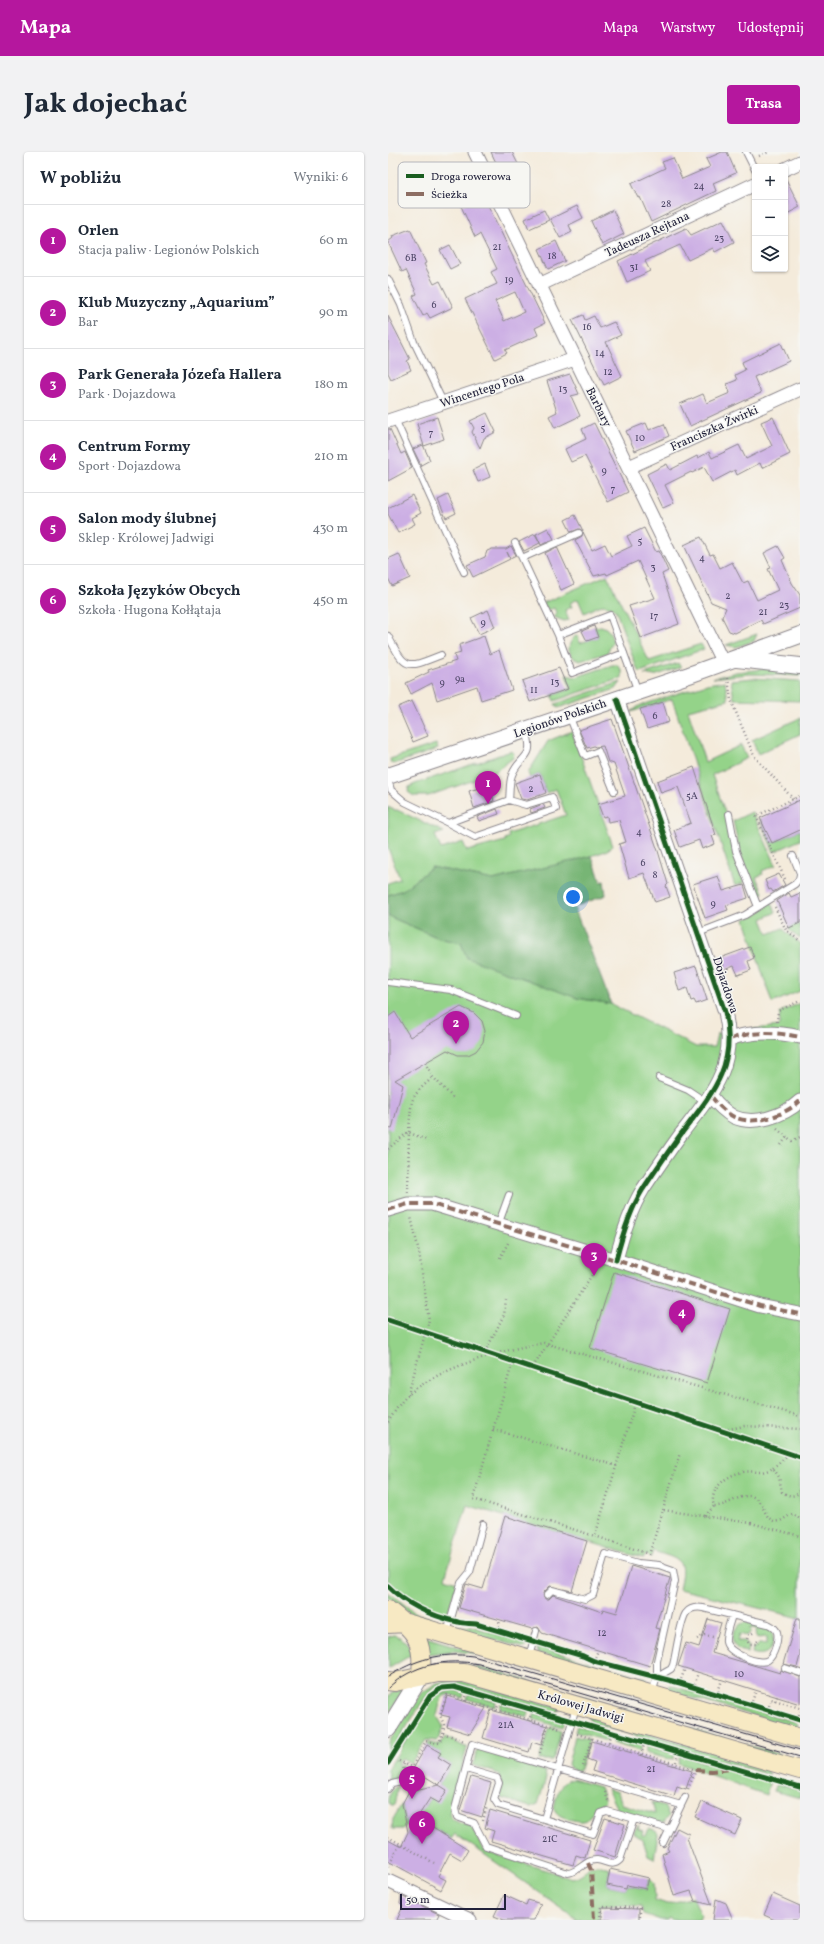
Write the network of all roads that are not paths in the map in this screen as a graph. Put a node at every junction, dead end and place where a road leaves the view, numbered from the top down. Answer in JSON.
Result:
{"nodes":[{"id":1,"x":475,"y":152,"type":"edge"},
{"id":2,"x":746,"y":152,"type":"edge"},
{"id":3,"x":480,"y":162,"type":"edge"},
{"id":4,"x":800,"y":162,"type":"edge"},
{"id":5,"x":752,"y":164,"type":"edge"},
{"id":6,"x":788,"y":168,"type":"edge"},
{"id":7,"x":752,"y":185,"type":"edge"},
{"id":8,"x":502,"y":208,"type":"edge"},
{"id":9,"x":388,"y":279,"type":"edge"},
{"id":10,"x":539,"y":285,"type":"junction"},
{"id":11,"x":575,"y":359,"type":"junction"},
{"id":12,"x":800,"y":390,"type":"edge"},
{"id":13,"x":443,"y":402,"type":"junction"},
{"id":14,"x":391,"y":420,"type":"edge"},
{"id":15,"x":629,"y":467,"type":"junction"},
{"id":16,"x":579,"y":533,"type":"dead end"},
{"id":17,"x":515,"y":543,"type":"dead end"},
{"id":18,"x":522,"y":558,"type":"junction"},
{"id":19,"x":464,"y":572,"type":"dead end"},
{"id":20,"x":558,"y":635,"type":"junction"},
{"id":21,"x":800,"y":635,"type":"edge"},
{"id":22,"x":388,"y":636,"type":"edge"},
{"id":23,"x":624,"y":653,"type":"junction"},
{"id":24,"x":440,"y":655,"type":"dead end"},
{"id":25,"x":728,"y":661,"type":"junction"},
{"id":26,"x":800,"y":666,"type":"edge"},
{"id":27,"x":638,"y":692,"type":"junction"},
{"id":28,"x":616,"y":699,"type":"junction"},
{"id":29,"x":569,"y":715,"type":"junction"},
{"id":30,"x":525,"y":730,"type":"junction"},
{"id":31,"x":388,"y":778,"type":"edge"},
{"id":32,"x":614,"y":791,"type":"dead end"},
{"id":33,"x":509,"y":800,"type":"junction"},
{"id":34,"x":729,"y":814,"type":"dead end"},
{"id":35,"x":448,"y":823,"type":"junction"},
{"id":36,"x":792,"y":856,"type":"dead end"},
{"id":37,"x":800,"y":873,"type":"edge"},
{"id":38,"x":758,"y":907,"type":"junction"},
{"id":39,"x":698,"y":933,"type":"junction"},
{"id":40,"x":388,"y":982,"type":"edge"},
{"id":41,"x":516,"y":1016,"type":"dead end"},
{"id":42,"x":800,"y":1037,"type":"edge"},
{"id":43,"x":730,"y":1039,"type":"junction"},
{"id":44,"x":658,"y":1078,"type":"dead end"},
{"id":45,"x":708,"y":1099,"type":"junction"},
{"id":46,"x":800,"y":1101,"type":"edge"},
{"id":47,"x":509,"y":1195,"type":"dead end"},
{"id":48,"x":388,"y":1210,"type":"edge"},
{"id":49,"x":498,"y":1225,"type":"junction"},
{"id":50,"x":616,"y":1260,"type":"junction"},
{"id":51,"x":800,"y":1314,"type":"edge"},
{"id":52,"x":483,"y":1524,"type":"dead end"},
{"id":53,"x":547,"y":1595,"type":"dead end"},
{"id":54,"x":388,"y":1610,"type":"edge"},
{"id":55,"x":732,"y":1615,"type":"junction"},
{"id":56,"x":406,"y":1623,"type":"junction"},
{"id":57,"x":388,"y":1624,"type":"edge"},
{"id":58,"x":536,"y":1631,"type":"dead end"},
{"id":59,"x":446,"y":1634,"type":"junction"},
{"id":60,"x":528,"y":1658,"type":"junction"},
{"id":61,"x":785,"y":1668,"type":"dead end"},
{"id":62,"x":800,"y":1673,"type":"edge"},
{"id":63,"x":421,"y":1676,"type":"junction"},
{"id":64,"x":656,"y":1677,"type":"junction"},
{"id":65,"x":388,"y":1681,"type":"edge"},
{"id":66,"x":652,"y":1694,"type":"junction"},
{"id":67,"x":576,"y":1705,"type":"junction"},
{"id":68,"x":388,"y":1729,"type":"edge"},
{"id":69,"x":800,"y":1738,"type":"edge"},
{"id":70,"x":558,"y":1768,"type":"junction"},
{"id":71,"x":466,"y":1769,"type":"junction"},
{"id":72,"x":800,"y":1770,"type":"edge"},
{"id":73,"x":401,"y":1782,"type":"dead end"},
{"id":74,"x":388,"y":1789,"type":"edge"},
{"id":75,"x":685,"y":1797,"type":"road end"},
{"id":76,"x":681,"y":1805,"type":"junction"},
{"id":77,"x":544,"y":1818,"type":"junction"},
{"id":78,"x":634,"y":1819,"type":"junction"},
{"id":79,"x":668,"y":1829,"type":"junction"},
{"id":80,"x":663,"y":1843,"type":"dead end"},
{"id":81,"x":388,"y":1880,"type":"edge"},
{"id":82,"x":470,"y":1920,"type":"edge"}],
"edges":[{"from":1,"to":3,"type":"street","name":"Barbary"},
{"from":2,"to":5,"type":"lane"},
{"from":4,"to":6,"type":"street"},
{"from":7,"to":10,"type":"street","name":"Tadeusza Rejtana"},
{"from":8,"to":10,"type":"street","name":"Barbary"},
{"from":9,"to":13,"type":"lane"},
{"from":10,"to":11,"type":"street","name":"Barbary"},
{"from":11,"to":13,"type":"street","name":"Wincentego Pola"},
{"from":11,"to":15,"type":"street","name":"Barbary"},
{"from":12,"to":15,"type":"street","name":"Franciszka Żwirki"},
{"from":13,"to":14,"type":"street","name":"Wincentego Pola"},
{"from":14,"to":19,"type":"lane"},
{"from":15,"to":25,"type":"street","name":"Barbary"},
{"from":16,"to":18,"type":"lane"},
{"from":17,"to":18,"type":"lane"},
{"from":18,"to":20,"type":"lane"},
{"from":20,"to":23,"type":"lane"},
{"from":20,"to":23,"type":"lane"},
{"from":21,"to":25,"type":"street","name":"Legionów Polskich"},
{"from":22,"to":24,"type":"lane"},
{"from":23,"to":27,"type":"lane"},
{"from":25,"to":26,"type":"street"},
{"from":25,"to":27,"type":"street","name":"Legionów Polskich"},
{"from":27,"to":28,"type":"street","name":"Legionów Polskich"},
{"from":28,"to":29,"type":"street","name":"Legionów Polskich"},
{"from":28,"to":39,"type":"street","name":"Dojazdowa"},
{"from":29,"to":30,"type":"street","name":"Legionów Polskich"},
{"from":29,"to":32,"type":"lane"},
{"from":30,"to":31,"type":"street","name":"Legionów Polskich"},
{"from":30,"to":33,"type":"lane"},
{"from":31,"to":35,"type":"lane"},
{"from":33,"to":35,"type":"lane"},
{"from":33,"to":35,"type":"lane"},
{"from":34,"to":38,"type":"lane"},
{"from":36,"to":37,"type":"lane"},
{"from":37,"to":38,"type":"lane"},
{"from":38,"to":39,"type":"lane"},
{"from":39,"to":43,"type":"street","name":"Dojazdowa"},
{"from":40,"to":41,"type":"lane"},
{"from":42,"to":43,"type":"street"},
{"from":43,"to":45,"type":"street","name":"Dojazdowa"},
{"from":44,"to":45,"type":"lane"},
{"from":45,"to":46,"type":"street"},
{"from":45,"to":50,"type":"street","name":"Dojazdowa"},
{"from":47,"to":49,"type":"lane"},
{"from":48,"to":49,"type":"street"},
{"from":49,"to":50,"type":"street"},
{"from":50,"to":51,"type":"street"},
{"from":52,"to":59,"type":"lane"},
{"from":53,"to":64,"type":"lane"},
{"from":54,"to":56,"type":"main road"},
{"from":55,"to":55,"type":"lane"},
{"from":55,"to":64,"type":"lane"},
{"from":56,"to":57,"type":"main road"},
{"from":56,"to":59,"type":"main road"},
{"from":56,"to":63,"type":"main road"},
{"from":58,"to":60,"type":"lane"},
{"from":59,"to":60,"type":"main road"},
{"from":60,"to":66,"type":"main road"},
{"from":61,"to":62,"type":"lane"},
{"from":63,"to":65,"type":"main road","name":"Królowej Jadwigi"},
{"from":63,"to":67,"type":"main road","name":"Królowej Jadwigi"},
{"from":63,"to":68,"type":"street"},
{"from":64,"to":66,"type":"lane"},
{"from":66,"to":69,"type":"main road"},
{"from":67,"to":70,"type":"lane"},
{"from":67,"to":72,"type":"main road","name":"Królowej Jadwigi"},
{"from":70,"to":71,"type":"lane"},
{"from":70,"to":76,"type":"lane"},
{"from":70,"to":77,"type":"lane"},
{"from":71,"to":77,"type":"lane"},
{"from":71,"to":78,"type":"lane"},
{"from":73,"to":74,"type":"lane"},
{"from":75,"to":76,"type":"lane"},
{"from":76,"to":79,"type":"lane"},
{"from":77,"to":78,"type":"lane"},
{"from":78,"to":79,"type":"lane"},
{"from":79,"to":80,"type":"lane"},
{"from":81,"to":82,"type":"street"}]}
